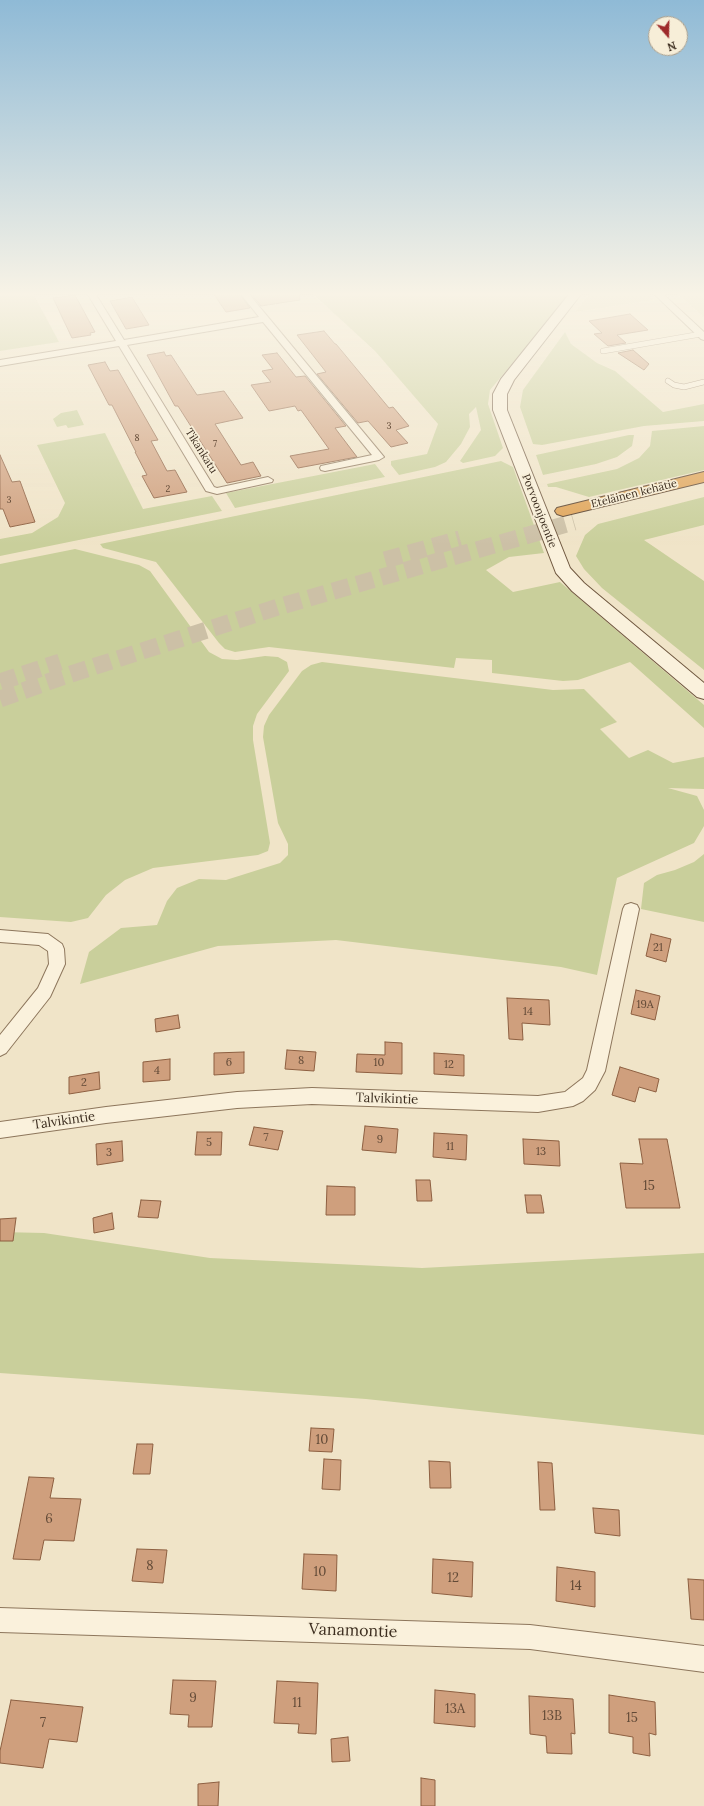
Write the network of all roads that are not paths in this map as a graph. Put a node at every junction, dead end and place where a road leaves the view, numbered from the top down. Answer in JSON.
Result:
{"nodes":[{"id":1,"x":142,"y":377,"type":"edge"},
{"id":2,"x":314,"y":377,"type":"edge"},
{"id":3,"x":509,"y":377,"type":"edge"},
{"id":4,"x":668,"y":380,"type":"dead end"},
{"id":5,"x":704,"y":382,"type":"edge"},
{"id":6,"x":325,"y":468,"type":"dead end"},
{"id":7,"x":704,"y":477,"type":"edge"},
{"id":8,"x":268,"y":480,"type":"dead end"},
{"id":9,"x":704,"y":490,"type":"edge"},
{"id":10,"x":704,"y":693,"type":"edge"},
{"id":11,"x":631,"y":909,"type":"dead end"},
{"id":12,"x":0,"y":936,"type":"edge"},
{"id":13,"x":0,"y":1048,"type":"edge"},
{"id":14,"x":0,"y":1130,"type":"edge"},
{"id":15,"x":0,"y":1620,"type":"edge"},
{"id":16,"x":704,"y":1659,"type":"edge"}],
"edges":[{"from":1,"to":8,"type":"street","name":"Tikankatu"},
{"from":2,"to":6,"type":"street"},
{"from":3,"to":10,"type":"street","name":"Porvoonjoentie"},
{"from":4,"to":5,"type":"lane"},
{"from":7,"to":9,"type":"highway","name":"Eteläinen kehätie"},
{"from":11,"to":14,"type":"street","name":"Talvikintie"},
{"from":12,"to":13,"type":"street"},
{"from":15,"to":16,"type":"street","name":"Vanamontie"}]}
